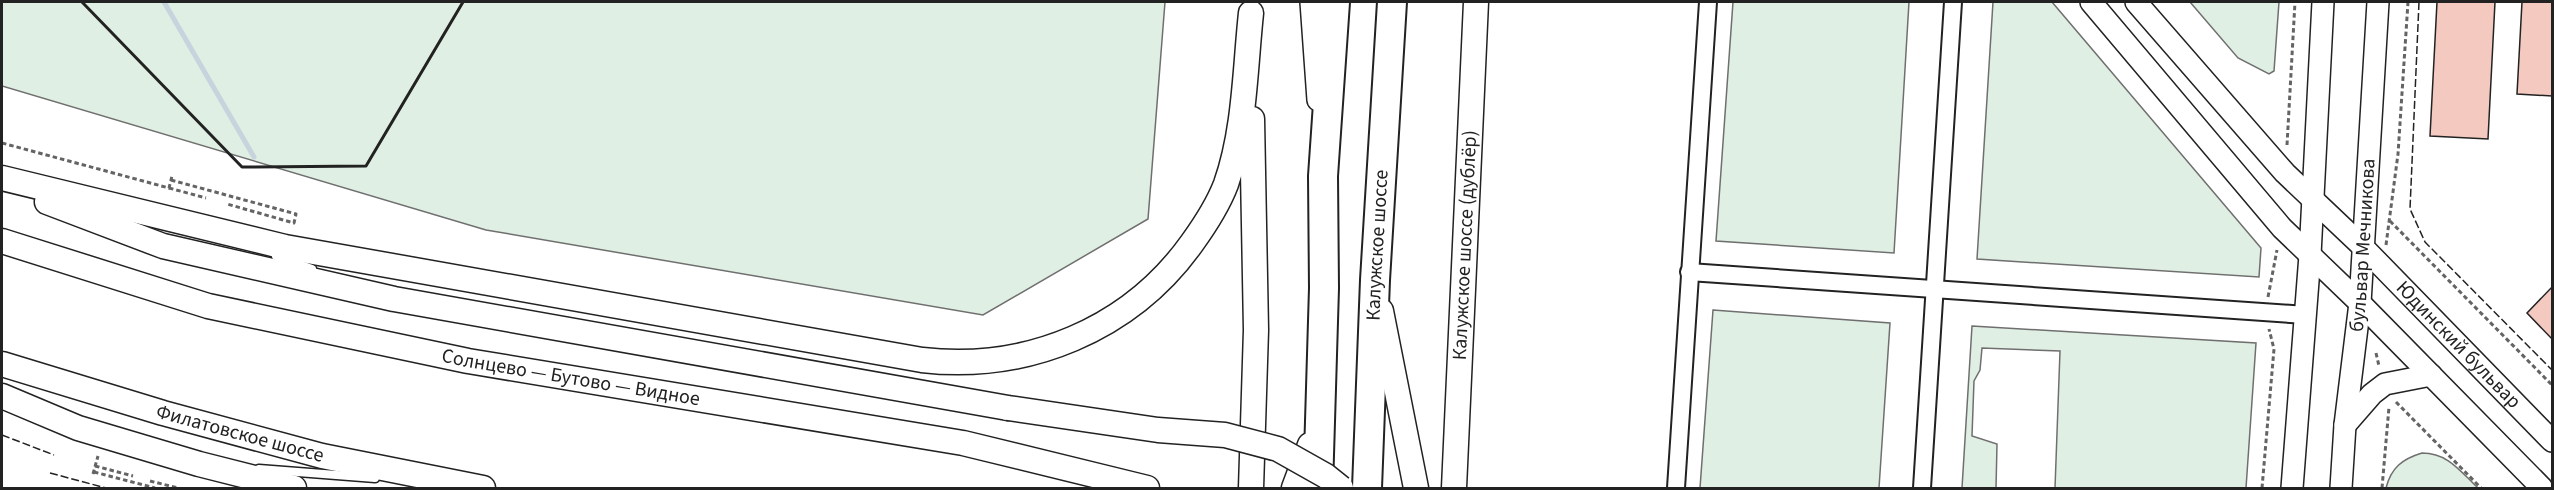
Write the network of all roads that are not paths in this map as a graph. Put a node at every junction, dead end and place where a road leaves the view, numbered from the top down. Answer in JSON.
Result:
{"nodes":[{"id":1,"x":1311,"y":2,"type":"edge"},
{"id":2,"x":1335,"y":2,"type":"edge"},
{"id":3,"x":1392,"y":2,"type":"edge"},
{"id":4,"x":1476,"y":2,"type":"edge"},
{"id":5,"x":1708,"y":2,"type":"edge"},
{"id":6,"x":1953,"y":2,"type":"edge"},
{"id":7,"x":2091,"y":2,"type":"edge"},
{"id":8,"x":2136,"y":2,"type":"edge"},
{"id":9,"x":2323,"y":2,"type":"edge"},
{"id":10,"x":2378,"y":2,"type":"edge"},
{"id":11,"x":1251,"y":7,"type":"edge"},
{"id":12,"x":1323,"y":176,"type":"junction"},
{"id":13,"x":2,"y":178,"type":"edge"},
{"id":14,"x":2,"y":184,"type":"edge"},
{"id":15,"x":2312,"y":199,"type":"junction"},
{"id":16,"x":176,"y":219,"type":"junction"},
{"id":17,"x":2,"y":241,"type":"edge"},
{"id":18,"x":2362,"y":246,"type":"junction"},
{"id":19,"x":2310,"y":255,"type":"junction"},
{"id":20,"x":1689,"y":272,"type":"junction"},
{"id":21,"x":1375,"y":280,"type":"junction"},
{"id":22,"x":1933,"y":290,"type":"junction"},
{"id":23,"x":394,"y":299,"type":"junction"},
{"id":24,"x":2360,"y":303,"type":"junction"},
{"id":25,"x":2306,"y":315,"type":"junction"},
{"id":26,"x":2,"y":364,"type":"edge"},
{"id":27,"x":2431,"y":375,"type":"junction"},
{"id":28,"x":2,"y":396,"type":"edge"},
{"id":29,"x":1322,"y":411,"type":"junction"},
{"id":30,"x":2345,"y":425,"type":"junction"},
{"id":31,"x":2553,"y":441,"type":"edge"},
{"id":32,"x":1456,"y":447,"type":"junction"},
{"id":33,"x":199,"y":464,"type":"junction"},
{"id":34,"x":472,"y":486,"type":"edge"},
{"id":35,"x":294,"y":489,"type":"edge"},
{"id":36,"x":1147,"y":489,"type":"edge"},
{"id":37,"x":1251,"y":489,"type":"edge"},
{"id":38,"x":1294,"y":489,"type":"edge"},
{"id":39,"x":1318,"y":489,"type":"edge"},
{"id":40,"x":1341,"y":489,"type":"edge"},
{"id":41,"x":1367,"y":489,"type":"edge"},
{"id":42,"x":1416,"y":489,"type":"edge"},
{"id":43,"x":1454,"y":489,"type":"edge"},
{"id":44,"x":1467,"y":489,"type":"edge"},
{"id":45,"x":1676,"y":489,"type":"edge"},
{"id":46,"x":1922,"y":489,"type":"edge"},
{"id":47,"x":2292,"y":489,"type":"edge"},
{"id":48,"x":2341,"y":489,"type":"edge"},
{"id":49,"x":2542,"y":489,"type":"edge"}],
"edges":[{"from":1,"to":12,"type":"street"},
{"from":2,"to":12,"type":"highway"},
{"from":3,"to":21,"type":"highway","name":"Калужское шоссе"},
{"from":4,"to":32,"type":"main road","name":"Калужское шоссе (дублёр)"},
{"from":5,"to":20,"type":"street"},
{"from":6,"to":22,"type":"street"},
{"from":7,"to":19,"type":"street","name":"Юдинский бульвар"},
{"from":8,"to":15,"type":"street","name":"Юдинский бульвар"},
{"from":9,"to":15,"type":"street"},
{"from":10,"to":18,"type":"street","name":"бульвар Мечникова"},
{"from":11,"to":16,"type":"main road"},
{"from":11,"to":37,"type":"main road"},
{"from":12,"to":29,"type":"highway"},
{"from":13,"to":16,"type":"main road"},
{"from":14,"to":23,"type":"main road"},
{"from":15,"to":18,"type":"street","name":"Юдинский бульвар"},
{"from":15,"to":19,"type":"street"},
{"from":16,"to":23,"type":"lane"},
{"from":17,"to":36,"type":"main road","name":"Солнцево — Бутово — Видное"},
{"from":18,"to":24,"type":"street","name":"бульвар Мечникова"},
{"from":18,"to":31,"type":"street","name":"Юдинский бульвар"},
{"from":19,"to":24,"type":"street","name":"Юдинский бульвар"},
{"from":19,"to":25,"type":"street"},
{"from":20,"to":22,"type":"street"},
{"from":20,"to":45,"type":"street"},
{"from":21,"to":41,"type":"highway","name":"Калужское шоссе"},
{"from":21,"to":42,"type":"main road"},
{"from":22,"to":25,"type":"street"},
{"from":22,"to":46,"type":"street"},
{"from":23,"to":40,"type":"main road","bridge":true},
{"from":24,"to":27,"type":"street","name":"Юдинский бульвар"},
{"from":24,"to":30,"type":"street","name":"бульвар Мечникова"},
{"from":25,"to":47,"type":"street"},
{"from":26,"to":34,"type":"main road","name":"Филатовское шоссе"},
{"from":27,"to":30,"type":"street"},
{"from":27,"to":49,"type":"street","name":"Юдинский бульвар"},
{"from":28,"to":33,"type":"main road"},
{"from":29,"to":38,"type":"main road"},
{"from":29,"to":39,"type":"highway"},
{"from":30,"to":48,"type":"street","name":"бульвар Мечникова"},
{"from":32,"to":43,"type":"main road","name":"Калужское шоссе (дублёр)"},
{"from":32,"to":44,"type":"street"},
{"from":33,"to":34,"type":"lane"},
{"from":33,"to":35,"type":"main road"}]}
